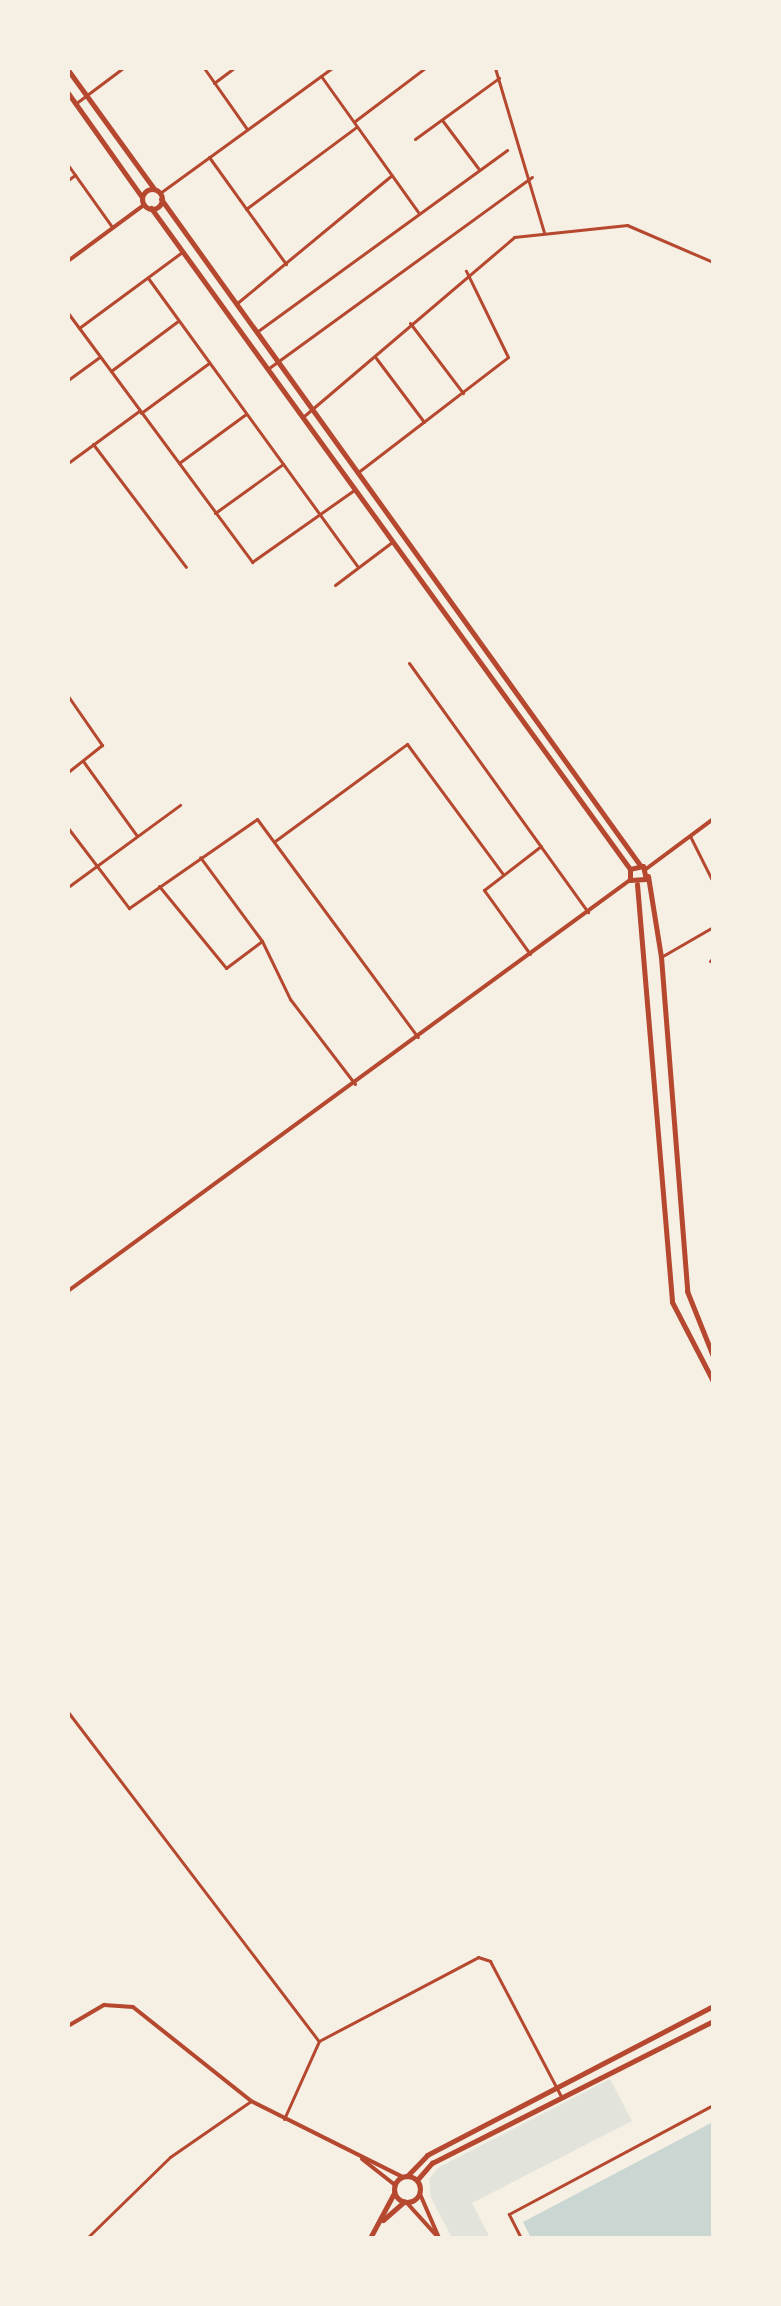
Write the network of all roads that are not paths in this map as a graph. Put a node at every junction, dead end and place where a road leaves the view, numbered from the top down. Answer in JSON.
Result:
{"nodes":[{"id":1,"x":123,"y":68,"type":"edge"},
{"id":2,"x":204,"y":68,"type":"edge"},
{"id":3,"x":234,"y":68,"type":"edge"},
{"id":4,"x":332,"y":68,"type":"edge"},
{"id":5,"x":425,"y":68,"type":"edge"},
{"id":6,"x":495,"y":68,"type":"edge"},
{"id":7,"x":68,"y":70,"type":"edge"},
{"id":8,"x":321,"y":76,"type":"junction"},
{"id":9,"x":499,"y":78,"type":"junction"},
{"id":10,"x":214,"y":83,"type":"junction"},
{"id":11,"x":68,"y":93,"type":"edge"},
{"id":12,"x":87,"y":96,"type":"junction"},
{"id":13,"x":75,"y":104,"type":"junction"},
{"id":14,"x":442,"y":120,"type":"junction"},
{"id":15,"x":353,"y":122,"type":"junction"},
{"id":16,"x":357,"y":127,"type":"junction"},
{"id":17,"x":247,"y":129,"type":"junction"},
{"id":18,"x":415,"y":139,"type":"dead end"},
{"id":19,"x":507,"y":150,"type":"dead end"},
{"id":20,"x":209,"y":157,"type":"junction"},
{"id":21,"x":68,"y":165,"type":"edge"},
{"id":22,"x":479,"y":169,"type":"junction"},
{"id":23,"x":75,"y":175,"type":"junction"},
{"id":24,"x":392,"y":175,"type":"junction"},
{"id":25,"x":532,"y":177,"type":"junction"},
{"id":26,"x":68,"y":180,"type":"edge"},
{"id":27,"x":158,"y":194,"type":"junction"},
{"id":28,"x":142,"y":197,"type":"junction"},
{"id":29,"x":144,"y":205,"type":"junction"},
{"id":30,"x":151,"y":208,"type":"junction"},
{"id":31,"x":246,"y":209,"type":"junction"},
{"id":32,"x":418,"y":212,"type":"junction"},
{"id":33,"x":113,"y":228,"type":"junction"},
{"id":34,"x":544,"y":232,"type":"junction"},
{"id":35,"x":182,"y":252,"type":"junction"},
{"id":36,"x":68,"y":261,"type":"edge"},
{"id":37,"x":713,"y":262,"type":"edge"},
{"id":38,"x":286,"y":264,"type":"junction"},
{"id":39,"x":466,"y":271,"type":"junction"},
{"id":40,"x":148,"y":278,"type":"junction"},
{"id":41,"x":236,"y":304,"type":"junction"},
{"id":42,"x":68,"y":313,"type":"edge"},
{"id":43,"x":179,"y":321,"type":"junction"},
{"id":44,"x":410,"y":322,"type":"junction"},
{"id":45,"x":79,"y":328,"type":"junction"},
{"id":46,"x":256,"y":332,"type":"junction"},
{"id":47,"x":100,"y":357,"type":"junction"},
{"id":48,"x":375,"y":357,"type":"junction"},
{"id":49,"x":277,"y":362,"type":"junction"},
{"id":50,"x":209,"y":363,"type":"junction"},
{"id":51,"x":266,"y":370,"type":"junction"},
{"id":52,"x":111,"y":371,"type":"junction"},
{"id":53,"x":68,"y":380,"type":"edge"},
{"id":54,"x":463,"y":393,"type":"junction"},
{"id":55,"x":311,"y":411,"type":"junction"},
{"id":56,"x":140,"y":412,"type":"junction"},
{"id":57,"x":246,"y":414,"type":"junction"},
{"id":58,"x":300,"y":418,"type":"junction"},
{"id":59,"x":424,"y":422,"type":"junction"},
{"id":60,"x":93,"y":444,"type":"junction"},
{"id":61,"x":68,"y":463,"type":"edge"},
{"id":62,"x":179,"y":463,"type":"junction"},
{"id":63,"x":283,"y":464,"type":"junction"},
{"id":64,"x":357,"y":473,"type":"junction"},
{"id":65,"x":354,"y":490,"type":"junction"},
{"id":66,"x":215,"y":513,"type":"junction"},
{"id":67,"x":320,"y":515,"type":"junction"},
{"id":68,"x":392,"y":542,"type":"junction"},
{"id":69,"x":186,"y":567,"type":"dead end"},
{"id":70,"x":358,"y":567,"type":"junction"},
{"id":71,"x":335,"y":585,"type":"dead end"},
{"id":72,"x":409,"y":663,"type":"dead end"},
{"id":73,"x":68,"y":696,"type":"edge"},
{"id":74,"x":70,"y":703,"type":"edge"},
{"id":75,"x":82,"y":761,"type":"junction"},
{"id":76,"x":68,"y":772,"type":"edge"},
{"id":77,"x":180,"y":805,"type":"dead end"},
{"id":78,"x":713,"y":819,"type":"edge"},
{"id":79,"x":68,"y":828,"type":"edge"},
{"id":80,"x":137,"y":836,"type":"junction"},
{"id":81,"x":690,"y":836,"type":"junction"},
{"id":82,"x":275,"y":841,"type":"junction"},
{"id":83,"x":541,"y":846,"type":"junction"},
{"id":84,"x":200,"y":857,"type":"junction"},
{"id":85,"x":96,"y":866,"type":"junction"},
{"id":86,"x":630,"y":869,"type":"junction"},
{"id":87,"x":645,"y":869,"type":"junction"},
{"id":88,"x":503,"y":874,"type":"junction"},
{"id":89,"x":630,"y":880,"type":"junction"},
{"id":90,"x":713,"y":882,"type":"edge"},
{"id":91,"x":637,"y":884,"type":"junction"},
{"id":92,"x":159,"y":886,"type":"junction"},
{"id":93,"x":68,"y":887,"type":"edge"},
{"id":94,"x":588,"y":912,"type":"junction"},
{"id":95,"x":713,"y":927,"type":"edge"},
{"id":96,"x":262,"y":941,"type":"junction"},
{"id":97,"x":530,"y":954,"type":"junction"},
{"id":98,"x":661,"y":957,"type":"junction"},
{"id":99,"x":418,"y":1037,"type":"junction"},
{"id":100,"x":355,"y":1084,"type":"junction"},
{"id":101,"x":68,"y":1291,"type":"edge"},
{"id":102,"x":713,"y":1356,"type":"edge"},
{"id":103,"x":713,"y":1381,"type":"edge"},
{"id":104,"x":68,"y":1712,"type":"edge"},
{"id":105,"x":713,"y":2006,"type":"edge"},
{"id":106,"x":713,"y":2021,"type":"edge"},
{"id":107,"x":68,"y":2026,"type":"edge"},
{"id":108,"x":319,"y":2041,"type":"junction"},
{"id":109,"x":556,"y":2086,"type":"junction"},
{"id":110,"x":561,"y":2096,"type":"junction"},
{"id":111,"x":251,"y":2101,"type":"junction"},
{"id":112,"x":713,"y":2105,"type":"edge"},
{"id":113,"x":284,"y":2119,"type":"junction"},
{"id":114,"x":360,"y":2158,"type":"junction"},
{"id":115,"x":405,"y":2177,"type":"junction"},
{"id":116,"x":417,"y":2180,"type":"junction"},
{"id":117,"x":395,"y":2188,"type":"junction"},
{"id":118,"x":420,"y":2194,"type":"junction"},
{"id":119,"x":406,"y":2202,"type":"junction"},
{"id":120,"x":380,"y":2223,"type":"junction"},
{"id":121,"x":87,"y":2238,"type":"edge"},
{"id":122,"x":370,"y":2238,"type":"edge"},
{"id":123,"x":439,"y":2238,"type":"edge"},
{"id":124,"x":521,"y":2238,"type":"edge"}],
"edges":[{"from":1,"to":12,"type":"street"},
{"from":2,"to":10,"type":"street"},
{"from":3,"to":10,"type":"street"},
{"from":4,"to":8,"type":"street"},
{"from":5,"to":15,"type":"street"},
{"from":6,"to":9,"type":"street"},
{"from":7,"to":12,"type":"main road"},
{"from":8,"to":15,"type":"street"},
{"from":8,"to":17,"type":"street"},
{"from":9,"to":14,"type":"street"},
{"from":9,"to":25,"type":"street"},
{"from":10,"to":17,"type":"street"},
{"from":11,"to":13,"type":"main road"},
{"from":12,"to":13,"type":"street"},
{"from":12,"to":27,"type":"main road"},
{"from":13,"to":28,"type":"main road"},
{"from":14,"to":18,"type":"street"},
{"from":14,"to":22,"type":"street"},
{"from":15,"to":16,"type":"street"},
{"from":16,"to":24,"type":"street"},
{"from":16,"to":31,"type":"street"},
{"from":17,"to":20,"type":"street"},
{"from":19,"to":22,"type":"street"},
{"from":20,"to":27,"type":"street"},
{"from":20,"to":31,"type":"street"},
{"from":21,"to":23,"type":"street"},
{"from":22,"to":32,"type":"street"},
{"from":23,"to":26,"type":"street"},
{"from":23,"to":33,"type":"street"},
{"from":24,"to":32,"type":"street"},
{"from":24,"to":38,"type":"street"},
{"from":25,"to":34,"type":"street"},
{"from":25,"to":49,"type":"street"},
{"from":27,"to":28,"type":"main road"},
{"from":27,"to":30,"type":"main road"},
{"from":27,"to":41,"type":"main road"},
{"from":28,"to":29,"type":"main road"},
{"from":29,"to":30,"type":"main road"},
{"from":29,"to":33,"type":"street"},
{"from":30,"to":35,"type":"main road"},
{"from":31,"to":38,"type":"street"},
{"from":32,"to":46,"type":"street"},
{"from":33,"to":36,"type":"street"},
{"from":34,"to":37,"type":"street"},
{"from":34,"to":39,"type":"street"},
{"from":35,"to":40,"type":"street"},
{"from":35,"to":51,"type":"main road"},
{"from":38,"to":41,"type":"street"},
{"from":39,"to":44,"type":"street"},
{"from":39,"to":54,"type":"street"},
{"from":40,"to":43,"type":"street"},
{"from":40,"to":45,"type":"street"},
{"from":41,"to":46,"type":"main road"},
{"from":42,"to":45,"type":"street"},
{"from":43,"to":50,"type":"street"},
{"from":43,"to":52,"type":"street"},
{"from":44,"to":48,"type":"street"},
{"from":44,"to":54,"type":"street"},
{"from":45,"to":47,"type":"street"},
{"from":46,"to":49,"type":"main road"},
{"from":47,"to":52,"type":"street"},
{"from":47,"to":53,"type":"street"},
{"from":48,"to":55,"type":"street"},
{"from":48,"to":59,"type":"street"},
{"from":49,"to":51,"type":"street"},
{"from":49,"to":55,"type":"main road"},
{"from":50,"to":56,"type":"street"},
{"from":50,"to":57,"type":"street"},
{"from":51,"to":58,"type":"main road"},
{"from":52,"to":56,"type":"street"},
{"from":54,"to":59,"type":"street"},
{"from":55,"to":58,"type":"street"},
{"from":55,"to":64,"type":"main road"},
{"from":56,"to":60,"type":"street"},
{"from":56,"to":62,"type":"street"},
{"from":57,"to":62,"type":"street"},
{"from":57,"to":63,"type":"street"},
{"from":58,"to":65,"type":"main road"},
{"from":59,"to":64,"type":"street"},
{"from":60,"to":61,"type":"street"},
{"from":60,"to":69,"type":"street"},
{"from":62,"to":66,"type":"street"},
{"from":63,"to":66,"type":"street"},
{"from":63,"to":67,"type":"street"},
{"from":64,"to":87,"type":"main road"},
{"from":65,"to":67,"type":"street"},
{"from":65,"to":68,"type":"main road"},
{"from":66,"to":67,"type":"street"},
{"from":67,"to":70,"type":"street"},
{"from":68,"to":70,"type":"street"},
{"from":68,"to":86,"type":"main road"},
{"from":70,"to":71,"type":"street"},
{"from":72,"to":83,"type":"street"},
{"from":73,"to":74,"type":"street"},
{"from":74,"to":75,"type":"street"},
{"from":75,"to":76,"type":"street"},
{"from":75,"to":80,"type":"street"},
{"from":77,"to":80,"type":"street"},
{"from":78,"to":81,"type":"street"},
{"from":79,"to":85,"type":"street"},
{"from":80,"to":85,"type":"street"},
{"from":81,"to":87,"type":"street"},
{"from":81,"to":90,"type":"street"},
{"from":82,"to":84,"type":"street"},
{"from":82,"to":88,"type":"street"},
{"from":82,"to":99,"type":"street"},
{"from":83,"to":88,"type":"street"},
{"from":83,"to":94,"type":"street"},
{"from":84,"to":92,"type":"street"},
{"from":84,"to":96,"type":"street"},
{"from":85,"to":92,"type":"street"},
{"from":85,"to":93,"type":"street"},
{"from":86,"to":87,"type":"main road"},
{"from":86,"to":89,"type":"main road"},
{"from":87,"to":91,"type":"main road"},
{"from":87,"to":98,"type":"main road"},
{"from":88,"to":97,"type":"street"},
{"from":89,"to":91,"type":"main road"},
{"from":89,"to":94,"type":"street"},
{"from":91,"to":103,"type":"main road"},
{"from":92,"to":96,"type":"street"},
{"from":94,"to":97,"type":"street"},
{"from":95,"to":98,"type":"street"},
{"from":96,"to":100,"type":"street"},
{"from":97,"to":99,"type":"street"},
{"from":98,"to":102,"type":"main road"},
{"from":99,"to":100,"type":"street"},
{"from":100,"to":101,"type":"street"},
{"from":104,"to":108,"type":"street"},
{"from":105,"to":109,"type":"main road"},
{"from":106,"to":110,"type":"main road"},
{"from":107,"to":111,"type":"street"},
{"from":108,"to":109,"type":"street"},
{"from":108,"to":113,"type":"street"},
{"from":109,"to":110,"type":"street"},
{"from":109,"to":115,"type":"main road"},
{"from":110,"to":116,"type":"main road"},
{"from":111,"to":113,"type":"street"},
{"from":111,"to":121,"type":"street"},
{"from":112,"to":124,"type":"street"},
{"from":113,"to":114,"type":"street"},
{"from":114,"to":115,"type":"street"},
{"from":114,"to":117,"type":"street"},
{"from":115,"to":116,"type":"main road"},
{"from":115,"to":117,"type":"main road"},
{"from":116,"to":118,"type":"main road"},
{"from":117,"to":119,"type":"main road"},
{"from":117,"to":120,"type":"main road"},
{"from":118,"to":119,"type":"main road"},
{"from":118,"to":123,"type":"street"},
{"from":119,"to":120,"type":"main road"},
{"from":119,"to":123,"type":"street"},
{"from":120,"to":122,"type":"main road"}]}
